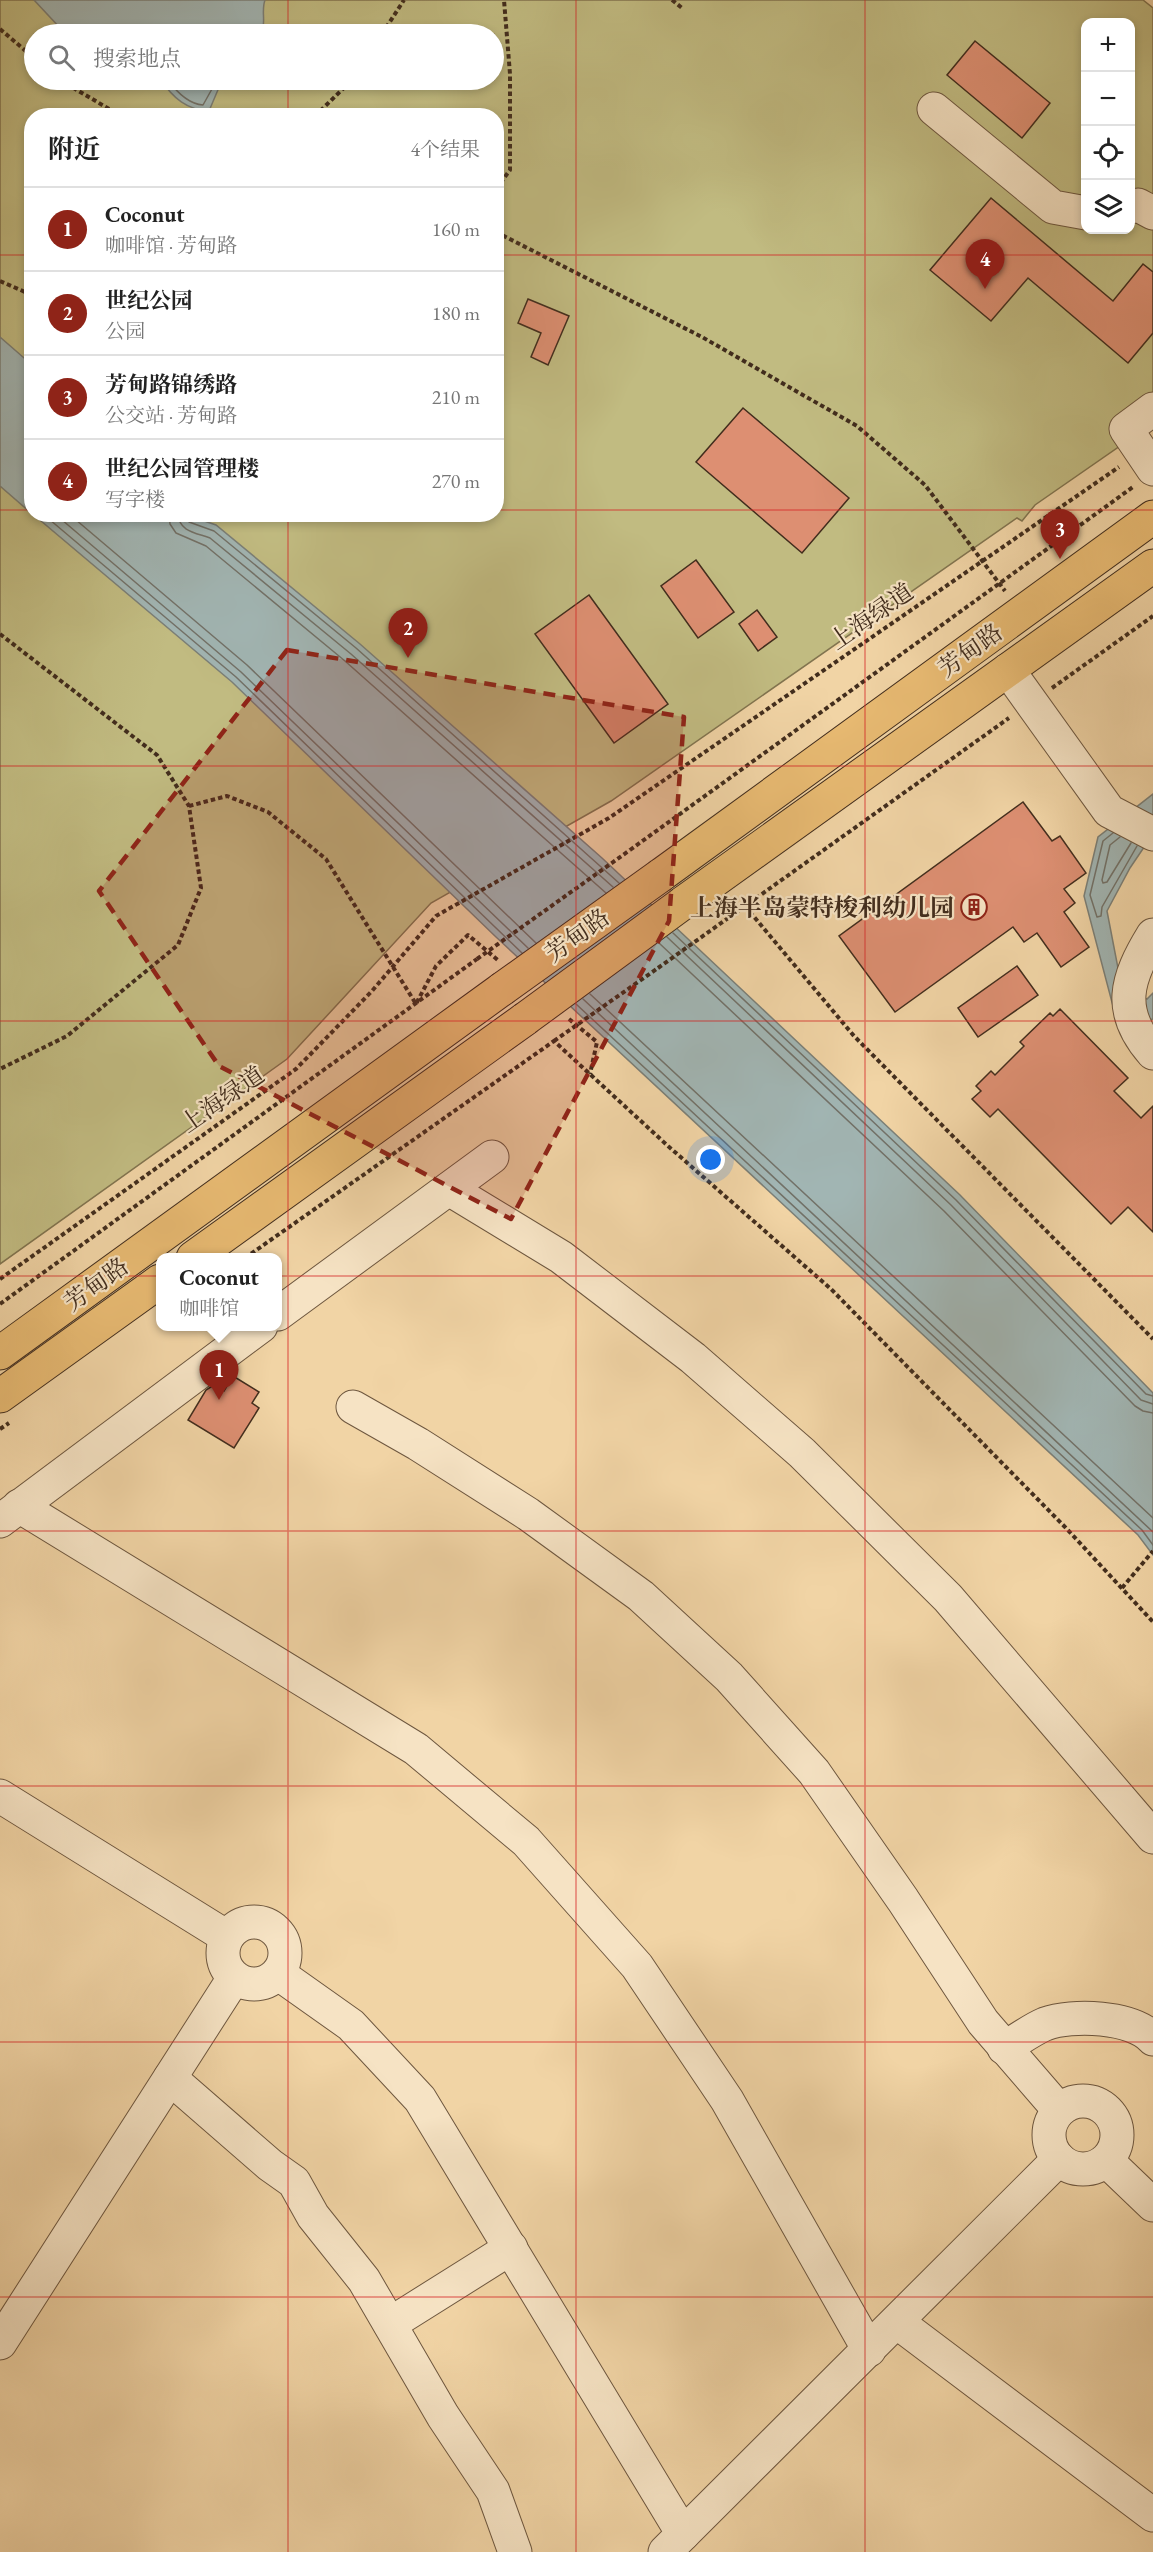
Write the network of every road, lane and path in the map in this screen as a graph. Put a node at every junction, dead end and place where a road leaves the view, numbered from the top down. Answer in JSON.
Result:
{"nodes":[{"id":1,"x":404,"y":0,"type":"edge"},
{"id":2,"x":504,"y":0,"type":"edge"},
{"id":3,"x":672,"y":0,"type":"edge"},
{"id":4,"x":682,"y":9,"type":"dead end"},
{"id":5,"x":388,"y":24,"type":"edge"},
{"id":6,"x":0,"y":29,"type":"edge"},
{"id":7,"x":24,"y":49,"type":"edge"},
{"id":8,"x":77,"y":90,"type":"edge"},
{"id":9,"x":342,"y":90,"type":"edge"},
{"id":10,"x":107,"y":108,"type":"edge"},
{"id":11,"x":323,"y":108,"type":"edge"},
{"id":12,"x":934,"y":109,"type":"dead end"},
{"id":13,"x":504,"y":178,"type":"edge"},
{"id":14,"x":1135,"y":206,"type":"edge"},
{"id":15,"x":1081,"y":212,"type":"edge"},
{"id":16,"x":1153,"y":213,"type":"edge"},
{"id":17,"x":504,"y":236,"type":"edge"},
{"id":18,"x":0,"y":281,"type":"edge"},
{"id":19,"x":24,"y":292,"type":"edge"},
{"id":20,"x":1153,"y":409,"type":"edge"},
{"id":21,"x":1143,"y":469,"type":"edge"},
{"id":22,"x":1153,"y":517,"type":"edge"},
{"id":23,"x":983,"y":561,"type":"junction"},
{"id":24,"x":1153,"y":566,"type":"edge"},
{"id":25,"x":999,"y":583,"type":"junction"},
{"id":26,"x":1020,"y":613,"type":"junction"},
{"id":27,"x":1153,"y":616,"type":"edge"},
{"id":28,"x":0,"y":634,"type":"edge"},
{"id":29,"x":1008,"y":670,"type":"junction"},
{"id":30,"x":1030,"y":703,"type":"junction"},
{"id":31,"x":189,"y":806,"type":"junction"},
{"id":32,"x":1153,"y":834,"type":"edge"},
{"id":33,"x":745,"y":906,"type":"junction"},
{"id":34,"x":1153,"y":935,"type":"edge"},
{"id":35,"x":392,"y":968,"type":"junction"},
{"id":36,"x":416,"y":1004,"type":"junction"},
{"id":37,"x":554,"y":1041,"type":"junction"},
{"id":38,"x":1146,"y":1045,"type":"edge"},
{"id":39,"x":0,"y":1069,"type":"edge"},
{"id":40,"x":492,"y":1157,"type":"dead end"},
{"id":41,"x":449,"y":1189,"type":"junction"},
{"id":42,"x":199,"y":1253,"type":"edge"},
{"id":43,"x":251,"y":1253,"type":"edge"},
{"id":44,"x":0,"y":1279,"type":"edge"},
{"id":45,"x":156,"y":1284,"type":"edge"},
{"id":46,"x":0,"y":1304,"type":"edge"},
{"id":47,"x":282,"y":1311,"type":"edge"},
{"id":48,"x":254,"y":1331,"type":"edge"},
{"id":49,"x":1153,"y":1339,"type":"edge"},
{"id":50,"x":0,"y":1353,"type":"edge"},
{"id":51,"x":0,"y":1396,"type":"edge"},
{"id":52,"x":353,"y":1407,"type":"dead end"},
{"id":53,"x":10,"y":1514,"type":"edge"},
{"id":54,"x":1153,"y":1551,"type":"edge"},
{"id":55,"x":1122,"y":1588,"type":"junction"},
{"id":56,"x":1153,"y":1622,"type":"edge"},
{"id":57,"x":0,"y":1796,"type":"edge"},
{"id":58,"x":1153,"y":1837,"type":"edge"},
{"id":59,"x":227,"y":1937,"type":"junction"},
{"id":60,"x":279,"y":1974,"type":"junction"},
{"id":61,"x":234,"y":1978,"type":"junction"},
{"id":62,"x":1153,"y":2039,"type":"edge"},
{"id":63,"x":1005,"y":2048,"type":"junction"},
{"id":64,"x":170,"y":2078,"type":"junction"},
{"id":65,"x":1059,"y":2110,"type":"junction"},
{"id":66,"x":1059,"y":2159,"type":"junction"},
{"id":67,"x":1107,"y":2161,"type":"junction"},
{"id":68,"x":1153,"y":2205,"type":"edge"},
{"id":69,"x":511,"y":2248,"type":"junction"},
{"id":70,"x":897,"y":2322,"type":"junction"},
{"id":71,"x":390,"y":2324,"type":"junction"},
{"id":72,"x":0,"y":2343,"type":"edge"},
{"id":73,"x":869,"y":2350,"type":"junction"},
{"id":74,"x":1153,"y":2515,"type":"edge"},
{"id":75,"x":674,"y":2543,"type":"edge"},
{"id":76,"x":515,"y":2552,"type":"edge"}],
"edges":[{"from":1,"to":5,"type":"path"},
{"from":2,"to":13,"type":"path"},
{"from":3,"to":4,"type":"path"},
{"from":6,"to":7,"type":"path"},
{"from":8,"to":10,"type":"path"},
{"from":9,"to":11,"type":"path"},
{"from":12,"to":15,"type":"street"},
{"from":14,"to":16,"type":"street"},
{"from":17,"to":23,"type":"path"},
{"from":18,"to":19,"type":"path"},
{"from":20,"to":21,"type":"street"},
{"from":21,"to":23,"type":"path","name":"上海绿道"},
{"from":21,"to":25,"type":"path"},
{"from":22,"to":26,"type":"main road","name":"芳甸路"},
{"from":23,"to":25,"type":"path"},
{"from":23,"to":35,"type":"path","name":"上海绿道"},
{"from":24,"to":29,"type":"main road","name":"芳甸路"},
{"from":25,"to":26,"type":"path"},
{"from":25,"to":36,"type":"path","bridge":true},
{"from":26,"to":50,"type":"main road","name":"芳甸路","bridge":true},
{"from":27,"to":30,"type":"path"},
{"from":28,"to":31,"type":"path"},
{"from":29,"to":30,"type":"street"},
{"from":29,"to":42,"type":"main road","name":"芳甸路","bridge":true},
{"from":30,"to":32,"type":"street"},
{"from":30,"to":33,"type":"path"},
{"from":31,"to":35,"type":"path"},
{"from":31,"to":39,"type":"path"},
{"from":33,"to":37,"type":"path","bridge":true},
{"from":33,"to":49,"type":"path"},
{"from":34,"to":38,"type":"street"},
{"from":35,"to":36,"type":"path"},
{"from":35,"to":44,"type":"path","name":"上海绿道"},
{"from":36,"to":46,"type":"path"},
{"from":37,"to":43,"type":"path"},
{"from":37,"to":55,"type":"path"},
{"from":40,"to":41,"type":"street"},
{"from":41,"to":47,"type":"street"},
{"from":41,"to":58,"type":"street"},
{"from":45,"to":51,"type":"main road","name":"芳甸路"},
{"from":48,"to":53,"type":"street"},
{"from":52,"to":63,"type":"street"},
{"from":53,"to":73,"type":"street"},
{"from":54,"to":55,"type":"path"},
{"from":55,"to":56,"type":"path"},
{"from":57,"to":59,"type":"street"},
{"from":59,"to":60,"type":"street"},
{"from":59,"to":61,"type":"street"},
{"from":60,"to":61,"type":"street"},
{"from":60,"to":69,"type":"street"},
{"from":61,"to":64,"type":"street"},
{"from":62,"to":63,"type":"street"},
{"from":63,"to":65,"type":"street"},
{"from":64,"to":71,"type":"street"},
{"from":64,"to":72,"type":"street"},
{"from":65,"to":66,"type":"street"},
{"from":65,"to":67,"type":"street"},
{"from":66,"to":67,"type":"street"},
{"from":66,"to":70,"type":"street"},
{"from":67,"to":68,"type":"street"},
{"from":69,"to":71,"type":"street"},
{"from":69,"to":75,"type":"street"},
{"from":70,"to":73,"type":"street"},
{"from":70,"to":74,"type":"street"},
{"from":71,"to":76,"type":"street"},
{"from":73,"to":75,"type":"street"}]}
